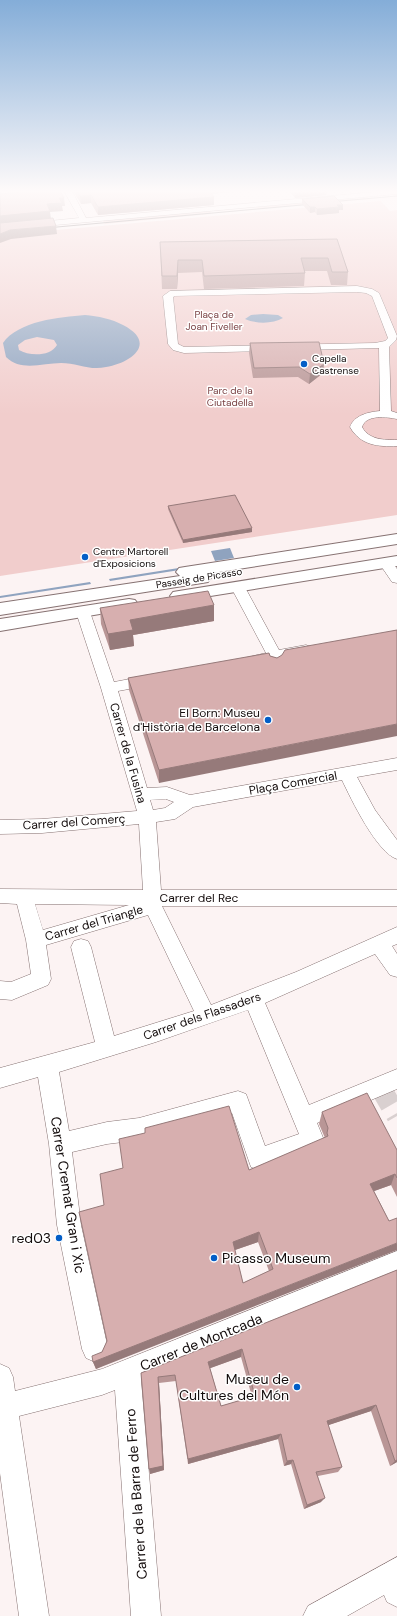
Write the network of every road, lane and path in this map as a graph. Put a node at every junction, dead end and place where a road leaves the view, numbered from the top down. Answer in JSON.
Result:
{"nodes":[{"id":1,"x":385,"y":344,"type":"junction"},
{"id":2,"x":385,"y":414,"type":"junction"},
{"id":3,"x":397,"y":416,"type":"edge"},
{"id":4,"x":397,"y":443,"type":"edge"},
{"id":5,"x":397,"y":539,"type":"edge"},
{"id":6,"x":397,"y":546,"type":"edge"},
{"id":7,"x":391,"y":562,"type":"edge"},
{"id":8,"x":397,"y":579,"type":"edge"},
{"id":9,"x":240,"y":591,"type":"dead end"},
{"id":10,"x":0,"y":602,"type":"edge"},
{"id":11,"x":81,"y":604,"type":"junction"},
{"id":12,"x":0,"y":609,"type":"edge"},
{"id":13,"x":0,"y":625,"type":"edge"},
{"id":14,"x":320,"y":648,"type":"edge"},
{"id":15,"x":275,"y":660,"type":"junction"},
{"id":16,"x":237,"y":663,"type":"edge"},
{"id":17,"x":162,"y":678,"type":"edge"},
{"id":18,"x":109,"y":688,"type":"junction"},
{"id":19,"x":397,"y":764,"type":"edge"},
{"id":20,"x":347,"y":774,"type":"junction"},
{"id":21,"x":141,"y":794,"type":"junction"},
{"id":22,"x":189,"y":801,"type":"junction"},
{"id":23,"x":147,"y":817,"type":"junction"},
{"id":24,"x":0,"y":827,"type":"edge"},
{"id":25,"x":397,"y":852,"type":"edge"},
{"id":26,"x":0,"y":896,"type":"edge"},
{"id":27,"x":24,"y":896,"type":"junction"},
{"id":28,"x":397,"y":898,"type":"edge"},
{"id":29,"x":152,"y":902,"type":"junction"},
{"id":30,"x":397,"y":935,"type":"edge"},
{"id":31,"x":78,"y":936,"type":"junction"},
{"id":32,"x":36,"y":940,"type":"junction"},
{"id":33,"x":379,"y":944,"type":"junction"},
{"id":34,"x":397,"y":969,"type":"edge"},
{"id":35,"x":0,"y":990,"type":"edge"},
{"id":36,"x":254,"y":998,"type":"junction"},
{"id":37,"x":206,"y":1016,"type":"junction"},
{"id":38,"x":107,"y":1048,"type":"junction"},
{"id":39,"x":47,"y":1065,"type":"junction"},
{"id":40,"x":0,"y":1078,"type":"edge"},
{"id":41,"x":397,"y":1079,"type":"edge"},
{"id":42,"x":304,"y":1119,"type":"junction"},
{"id":43,"x":60,"y":1144,"type":"junction"},
{"id":44,"x":397,"y":1263,"type":"edge"},
{"id":45,"x":95,"y":1349,"type":"dead end"},
{"id":46,"x":127,"y":1372,"type":"junction"},
{"id":47,"x":0,"y":1377,"type":"edge"},
{"id":48,"x":2,"y":1407,"type":"edge"},
{"id":49,"x":395,"y":1579,"type":"edge"},
{"id":50,"x":34,"y":1616,"type":"edge"},
{"id":51,"x":146,"y":1616,"type":"edge"},
{"id":52,"x":318,"y":1616,"type":"edge"}],
"edges":[{"from":1,"to":1,"type":"street"},
{"from":1,"to":2,"type":"street"},
{"from":2,"to":3,"type":"street"},
{"from":2,"to":4,"type":"street"},
{"from":5,"to":10,"type":"street"},
{"from":6,"to":11,"type":"street","name":"Passeig de Picasso"},
{"from":7,"to":8,"type":"street"},
{"from":7,"to":11,"type":"street"},
{"from":9,"to":15,"type":"street"},
{"from":11,"to":12,"type":"street","name":"Passeig de Picasso"},
{"from":11,"to":13,"type":"street"},
{"from":11,"to":18,"type":"street","name":"Carrer de la Fusina"},
{"from":14,"to":15,"type":"street"},
{"from":15,"to":16,"type":"street"},
{"from":17,"to":18,"type":"street"},
{"from":18,"to":21,"type":"street","name":"Carrer de la Fusina"},
{"from":19,"to":20,"type":"street","name":"Plaça Comercial"},
{"from":20,"to":22,"type":"street","name":"Plaça Comercial"},
{"from":20,"to":25,"type":"street"},
{"from":21,"to":22,"type":"street","name":"Plaça Comercial"},
{"from":21,"to":23,"type":"street","name":"Carrer de la Fusina"},
{"from":22,"to":23,"type":"street","name":"Plaça Comercial"},
{"from":23,"to":24,"type":"street","name":"Carrer del Comerç"},
{"from":23,"to":29,"type":"street","name":"Carrer de la Fusina"},
{"from":26,"to":27,"type":"street","name":"Carrer del Rec"},
{"from":27,"to":29,"type":"street","name":"Carrer del Rec"},
{"from":27,"to":32,"type":"street"},
{"from":28,"to":29,"type":"street","name":"Carrer del Rec"},
{"from":29,"to":31,"type":"street","name":"Carrer del Triangle"},
{"from":29,"to":37,"type":"street"},
{"from":30,"to":33,"type":"street","name":"Carrer dels Flassaders"},
{"from":31,"to":32,"type":"street","name":"Carrer del Triangle"},
{"from":31,"to":38,"type":"street"},
{"from":32,"to":35,"type":"street"},
{"from":33,"to":34,"type":"street"},
{"from":33,"to":36,"type":"street","name":"Carrer dels Flassaders"},
{"from":36,"to":37,"type":"street","name":"Carrer dels Flassaders"},
{"from":36,"to":42,"type":"street"},
{"from":37,"to":38,"type":"street","name":"Carrer dels Flassaders"},
{"from":38,"to":39,"type":"street","name":"Carrer dels Flassaders"},
{"from":39,"to":40,"type":"street","name":"Carrer dels Flassaders"},
{"from":39,"to":43,"type":"street","name":"Carrer Cremat Gran i Xic"},
{"from":41,"to":42,"type":"street"},
{"from":42,"to":43,"type":"street"},
{"from":43,"to":45,"type":"street","name":"Carrer Cremat Gran i Xic"},
{"from":44,"to":46,"type":"street","name":"Carrer de Montcada"},
{"from":46,"to":48,"type":"street","name":"Carrer de Montcada"},
{"from":46,"to":51,"type":"street","name":"Carrer de la Barra de Ferro"},
{"from":47,"to":48,"type":"street"},
{"from":48,"to":50,"type":"street"},
{"from":49,"to":52,"type":"street"}]}
